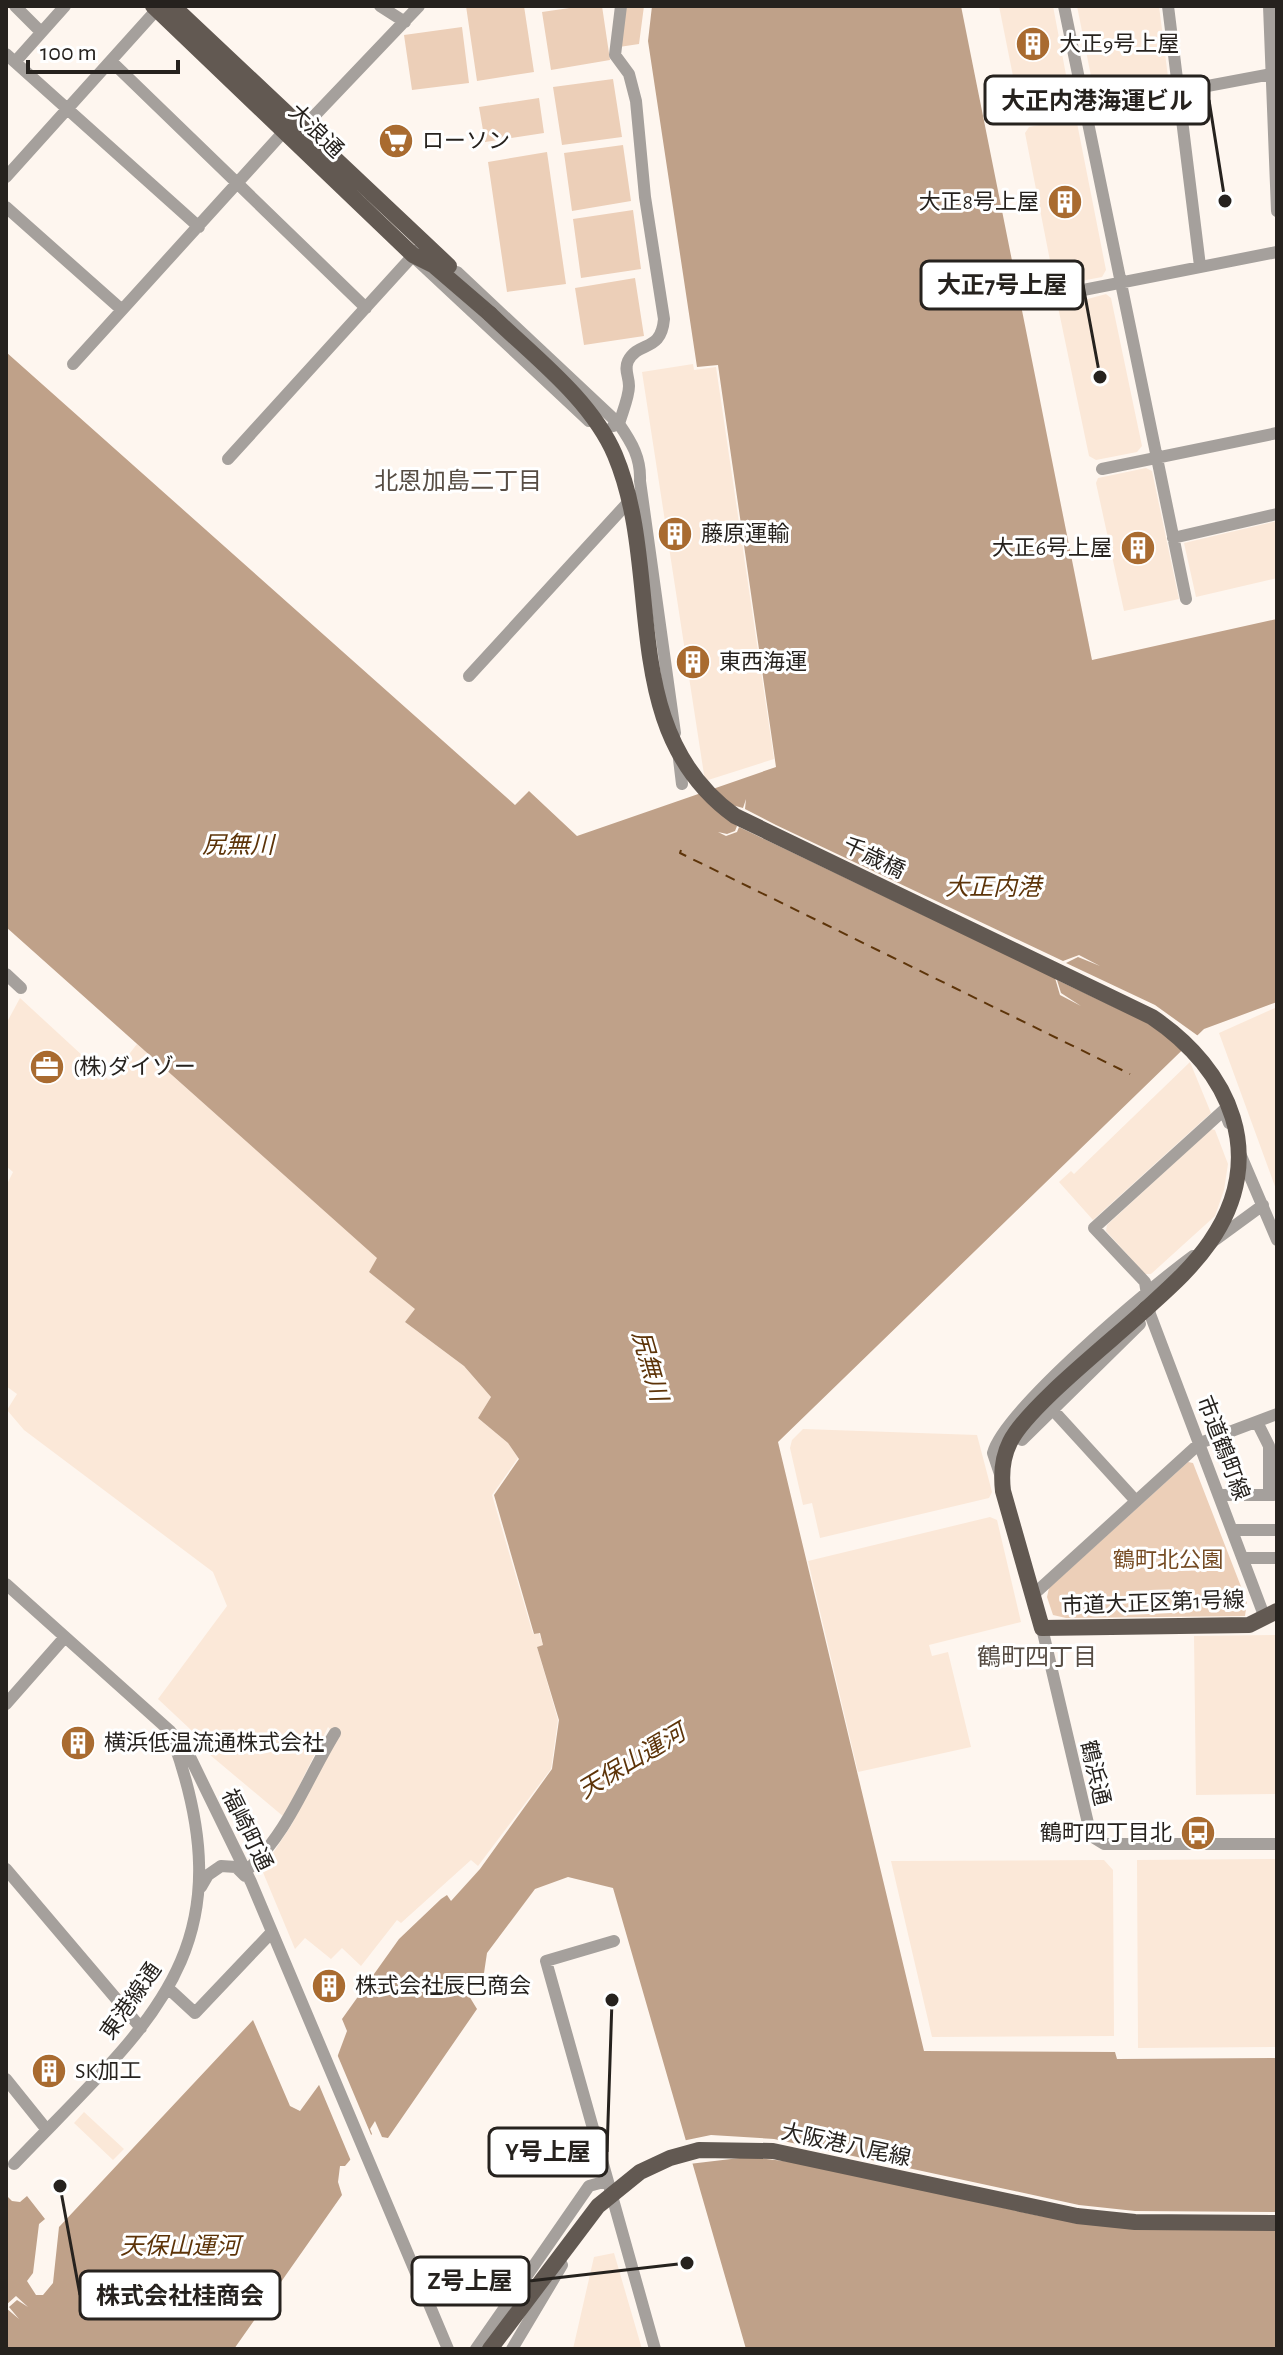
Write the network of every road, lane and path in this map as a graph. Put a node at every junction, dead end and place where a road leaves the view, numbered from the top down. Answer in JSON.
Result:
{"nodes":[{"id":1,"x":15,"y":6,"type":"edge"},
{"id":2,"x":65,"y":6,"type":"edge"},
{"id":3,"x":380,"y":6,"type":"edge"},
{"id":4,"x":419,"y":6,"type":"edge"},
{"id":5,"x":621,"y":6,"type":"edge"},
{"id":6,"x":1064,"y":6,"type":"edge"},
{"id":7,"x":1168,"y":6,"type":"edge"},
{"id":8,"x":1269,"y":6,"type":"edge"},
{"id":9,"x":161,"y":7,"type":"edge"},
{"id":10,"x":405,"y":22,"type":"junction"},
{"id":11,"x":41,"y":32,"type":"junction"},
{"id":12,"x":11,"y":58,"type":"edge"},
{"id":13,"x":112,"y":62,"type":"junction"},
{"id":14,"x":1274,"y":73,"type":"edge"},
{"id":15,"x":1179,"y":91,"type":"junction"},
{"id":16,"x":68,"y":109,"type":"junction"},
{"id":17,"x":1084,"y":109,"type":"junction"},
{"id":18,"x":1032,"y":119,"type":"dead end"},
{"id":19,"x":292,"y":130,"type":"junction"},
{"id":20,"x":6,"y":177,"type":"edge"},
{"id":21,"x":238,"y":184,"type":"junction"},
{"id":22,"x":6,"y":207,"type":"edge"},
{"id":23,"x":1277,"y":211,"type":"edge"},
{"id":24,"x":199,"y":227,"type":"junction"},
{"id":25,"x":418,"y":249,"type":"junction"},
{"id":26,"x":1277,"y":252,"type":"edge"},
{"id":27,"x":1200,"y":266,"type":"junction"},
{"id":28,"x":457,"y":272,"type":"junction"},
{"id":29,"x":1121,"y":282,"type":"junction"},
{"id":30,"x":1068,"y":293,"type":"dead end"},
{"id":31,"x":470,"y":296,"type":"junction"},
{"id":32,"x":366,"y":308,"type":"junction"},
{"id":33,"x":122,"y":310,"type":"junction"},
{"id":34,"x":73,"y":364,"type":"dead end"},
{"id":35,"x":619,"y":424,"type":"junction"},
{"id":36,"x":598,"y":430,"type":"junction"},
{"id":37,"x":1277,"y":433,"type":"edge"},
{"id":38,"x":228,"y":459,"type":"dead end"},
{"id":39,"x":1157,"y":459,"type":"junction"},
{"id":40,"x":1102,"y":469,"type":"dead end"},
{"id":41,"x":641,"y":485,"type":"junction"},
{"id":42,"x":1277,"y":514,"type":"edge"},
{"id":43,"x":1173,"y":538,"type":"junction"},
{"id":44,"x":1186,"y":599,"type":"dead end"},
{"id":45,"x":469,"y":676,"type":"dead end"},
{"id":46,"x":682,"y":784,"type":"dead end"},
{"id":47,"x":6,"y":974,"type":"edge"},
{"id":48,"x":21,"y":988,"type":"dead end"},
{"id":49,"x":1263,"y":1205,"type":"junction"},
{"id":50,"x":1277,"y":1240,"type":"edge"},
{"id":51,"x":1146,"y":1292,"type":"junction"},
{"id":52,"x":1150,"y":1314,"type":"junction"},
{"id":53,"x":1052,"y":1409,"type":"junction"},
{"id":54,"x":1277,"y":1414,"type":"edge"},
{"id":55,"x":1257,"y":1422,"type":"junction"},
{"id":56,"x":1015,"y":1442,"type":"junction"},
{"id":57,"x":1200,"y":1443,"type":"junction"},
{"id":58,"x":1273,"y":1446,"type":"edge"},
{"id":59,"x":1002,"y":1479,"type":"junction"},
{"id":60,"x":1273,"y":1494,"type":"edge"},
{"id":61,"x":1220,"y":1495,"type":"junction"},
{"id":62,"x":1136,"y":1501,"type":"junction"},
{"id":63,"x":1233,"y":1530,"type":"junction"},
{"id":64,"x":1277,"y":1530,"type":"edge"},
{"id":65,"x":1244,"y":1558,"type":"junction"},
{"id":66,"x":1277,"y":1558,"type":"edge"},
{"id":67,"x":6,"y":1584,"type":"edge"},
{"id":68,"x":1033,"y":1595,"type":"junction"},
{"id":69,"x":1273,"y":1616,"type":"edge"},
{"id":70,"x":1042,"y":1628,"type":"junction"},
{"id":71,"x":65,"y":1637,"type":"junction"},
{"id":72,"x":6,"y":1704,"type":"edge"},
{"id":73,"x":170,"y":1731,"type":"junction"},
{"id":74,"x":335,"y":1733,"type":"dead end"},
{"id":75,"x":1277,"y":1844,"type":"edge"},
{"id":76,"x":6,"y":1869,"type":"edge"},
{"id":77,"x":248,"y":1877,"type":"junction"},
{"id":78,"x":199,"y":1889,"type":"junction"},
{"id":79,"x":271,"y":1933,"type":"junction"},
{"id":80,"x":614,"y":1941,"type":"dead end"},
{"id":81,"x":169,"y":1989,"type":"junction"},
{"id":82,"x":141,"y":2028,"type":"junction"},
{"id":83,"x":6,"y":2079,"type":"edge"},
{"id":84,"x":47,"y":2130,"type":"junction"},
{"id":85,"x":14,"y":2164,"type":"dead end"},
{"id":86,"x":607,"y":2181,"type":"junction"},
{"id":87,"x":616,"y":2210,"type":"junction"},
{"id":88,"x":1277,"y":2223,"type":"edge"},
{"id":89,"x":448,"y":2349,"type":"edge"},
{"id":90,"x":476,"y":2349,"type":"edge"},
{"id":91,"x":490,"y":2349,"type":"edge"},
{"id":92,"x":512,"y":2349,"type":"edge"},
{"id":93,"x":655,"y":2349,"type":"edge"}],
"edges":[{"from":1,"to":11,"type":"street"},
{"from":2,"to":11,"type":"street"},
{"from":3,"to":10,"type":"street"},
{"from":4,"to":10,"type":"street"},
{"from":5,"to":35,"type":"street"},
{"from":6,"to":17,"type":"street"},
{"from":7,"to":15,"type":"street"},
{"from":8,"to":14,"type":"street"},
{"from":9,"to":13,"type":"street"},
{"from":9,"to":19,"type":"main road","name":"大浪通"},
{"from":10,"to":19,"type":"street"},
{"from":11,"to":12,"type":"street"},
{"from":12,"to":16,"type":"street"},
{"from":13,"to":16,"type":"street"},
{"from":13,"to":21,"type":"street"},
{"from":14,"to":15,"type":"street"},
{"from":14,"to":23,"type":"street"},
{"from":15,"to":17,"type":"street"},
{"from":15,"to":27,"type":"street"},
{"from":16,"to":20,"type":"street"},
{"from":16,"to":24,"type":"street"},
{"from":17,"to":18,"type":"street"},
{"from":17,"to":29,"type":"street"},
{"from":19,"to":21,"type":"street"},
{"from":19,"to":25,"type":"main road","name":"大浪通"},
{"from":21,"to":24,"type":"street"},
{"from":21,"to":32,"type":"street"},
{"from":22,"to":33,"type":"street"},
{"from":24,"to":33,"type":"street"},
{"from":25,"to":28,"type":"main road"},
{"from":25,"to":31,"type":"main road","name":"千歳橋"},
{"from":25,"to":32,"type":"street"},
{"from":25,"to":36,"type":"street"},
{"from":26,"to":27,"type":"street"},
{"from":27,"to":29,"type":"street"},
{"from":28,"to":31,"type":"main road"},
{"from":28,"to":35,"type":"street"},
{"from":29,"to":30,"type":"street"},
{"from":29,"to":39,"type":"street"},
{"from":31,"to":56,"type":"main road","name":"千歳橋","bridge":true},
{"from":32,"to":38,"type":"street"},
{"from":33,"to":34,"type":"street"},
{"from":35,"to":36,"type":"street"},
{"from":35,"to":41,"type":"street"},
{"from":36,"to":41,"type":"street"},
{"from":37,"to":39,"type":"street"},
{"from":39,"to":40,"type":"street"},
{"from":39,"to":43,"type":"street"},
{"from":41,"to":45,"type":"street"},
{"from":41,"to":46,"type":"street"},
{"from":42,"to":43,"type":"street"},
{"from":43,"to":44,"type":"street"},
{"from":47,"to":48,"type":"street"},
{"from":49,"to":50,"type":"street"},
{"from":49,"to":51,"type":"street"},
{"from":49,"to":51,"type":"street"},
{"from":51,"to":52,"type":"street","name":"市道鶴町線"},
{"from":51,"to":59,"type":"street"},
{"from":52,"to":53,"type":"street"},
{"from":52,"to":57,"type":"street","name":"市道鶴町線"},
{"from":53,"to":56,"type":"street"},
{"from":53,"to":62,"type":"street"},
{"from":54,"to":55,"type":"street"},
{"from":55,"to":57,"type":"street"},
{"from":55,"to":58,"type":"street"},
{"from":56,"to":59,"type":"main road"},
{"from":57,"to":61,"type":"street","name":"市道鶴町線"},
{"from":57,"to":62,"type":"street"},
{"from":58,"to":60,"type":"street"},
{"from":59,"to":68,"type":"main road"},
{"from":60,"to":61,"type":"street"},
{"from":61,"to":63,"type":"street","name":"市道鶴町線"},
{"from":62,"to":68,"type":"street"},
{"from":63,"to":64,"type":"street"},
{"from":63,"to":65,"type":"street","name":"市道鶴町線"},
{"from":65,"to":66,"type":"street"},
{"from":65,"to":69,"type":"street","name":"市道鶴町線"},
{"from":67,"to":71,"type":"street","name":"福崎町通"},
{"from":68,"to":70,"type":"main road"},
{"from":69,"to":70,"type":"main road","name":"市道大正区第1号線"},
{"from":70,"to":75,"type":"street","name":"鶴浜通"},
{"from":71,"to":72,"type":"street"},
{"from":71,"to":73,"type":"street","name":"福崎町通"},
{"from":73,"to":77,"type":"street","name":"福崎町通"},
{"from":73,"to":78,"type":"street","name":"東港線通"},
{"from":74,"to":77,"type":"street"},
{"from":76,"to":82,"type":"street"},
{"from":77,"to":78,"type":"street"},
{"from":77,"to":79,"type":"street","name":"福崎町通"},
{"from":78,"to":81,"type":"street","name":"東港線通"},
{"from":79,"to":81,"type":"street"},
{"from":79,"to":89,"type":"street","name":"福崎町通"},
{"from":80,"to":86,"type":"street"},
{"from":81,"to":82,"type":"street","name":"東港線通"},
{"from":82,"to":84,"type":"street","name":"東港線通"},
{"from":83,"to":84,"type":"street"},
{"from":84,"to":85,"type":"street","name":"東港線通"},
{"from":86,"to":87,"type":"street"},
{"from":86,"to":90,"type":"street"},
{"from":87,"to":92,"type":"street"},
{"from":87,"to":93,"type":"street"},
{"from":88,"to":91,"type":"main road","name":"大阪港八尾線","bridge":true}]}
